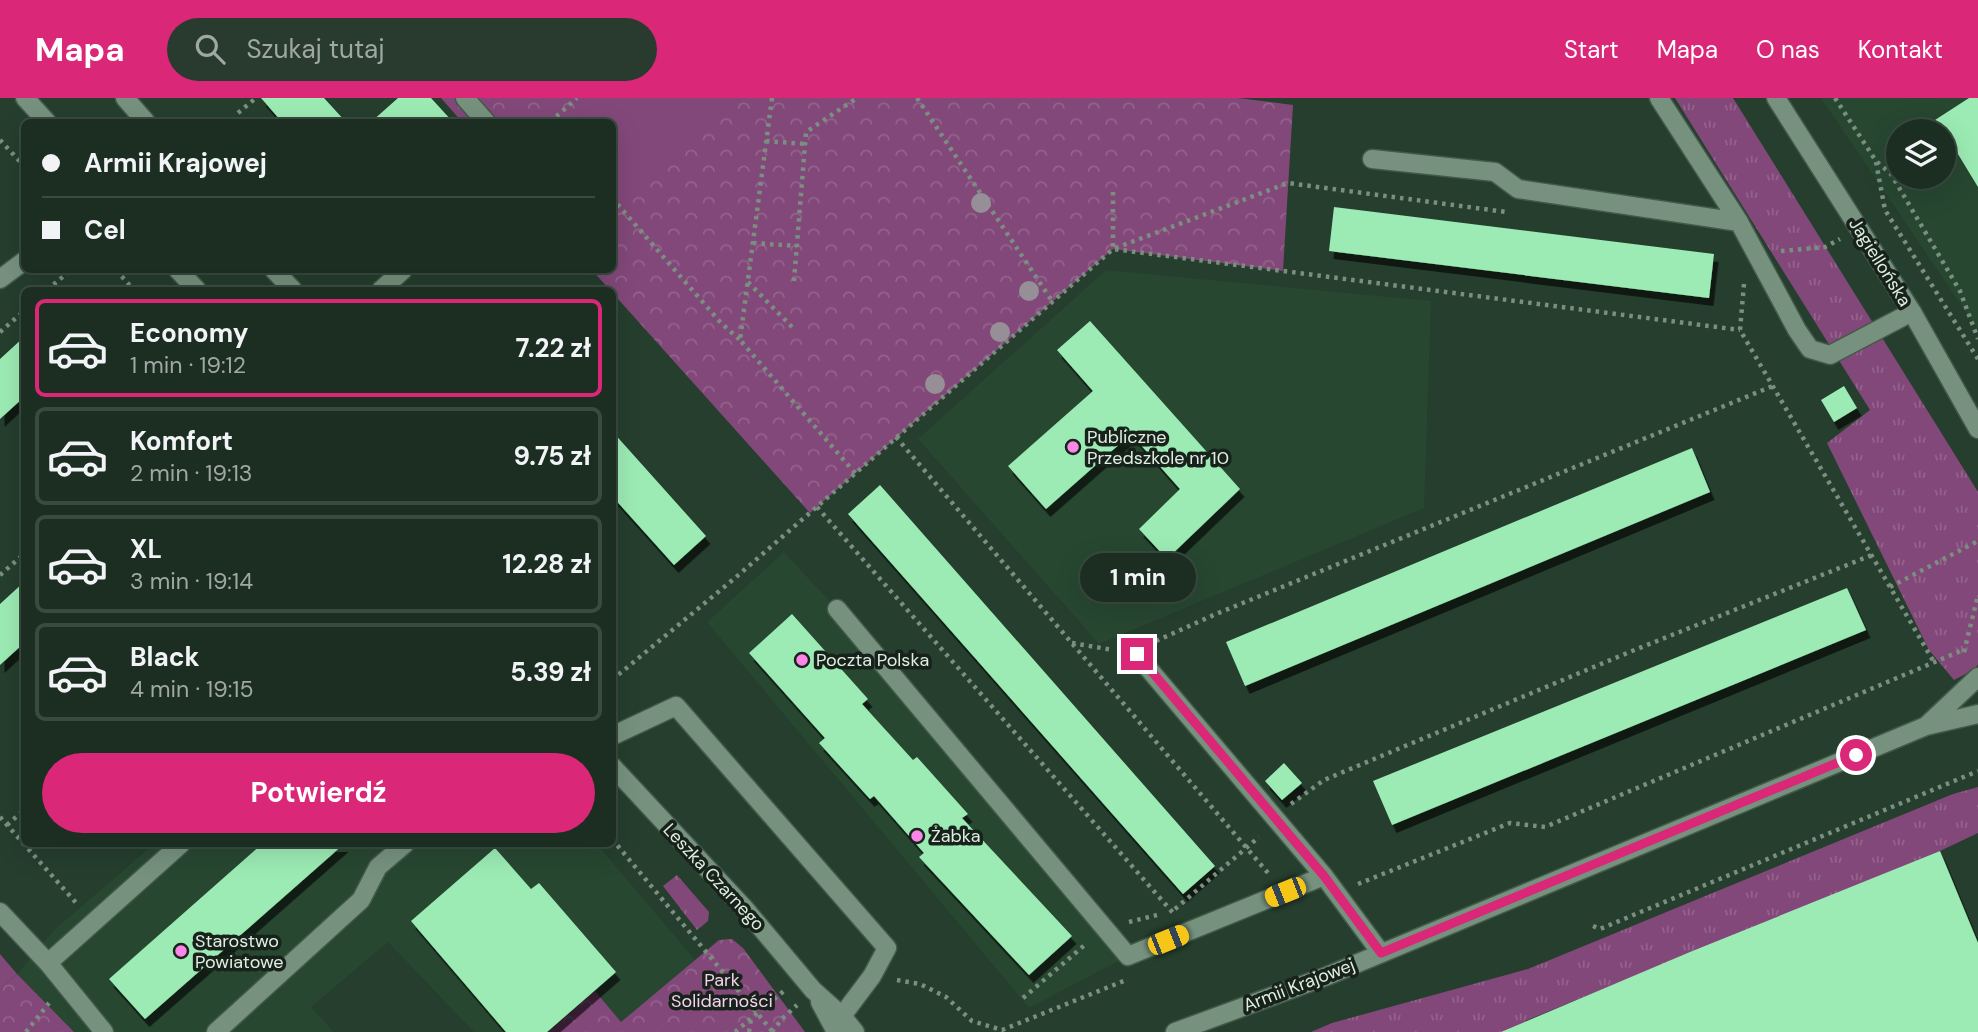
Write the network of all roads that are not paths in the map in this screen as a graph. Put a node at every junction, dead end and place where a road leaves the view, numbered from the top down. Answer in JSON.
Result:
{"nodes":[{"id":1,"x":25,"y":98,"type":"edge"},
{"id":2,"x":125,"y":98,"type":"edge"},
{"id":3,"x":465,"y":98,"type":"edge"},
{"id":4,"x":1659,"y":98,"type":"edge"},
{"id":5,"x":1776,"y":98,"type":"edge"},
{"id":6,"x":44,"y":119,"type":"edge"},
{"id":7,"x":143,"y":119,"type":"edge"},
{"id":8,"x":483,"y":119,"type":"edge"},
{"id":9,"x":1372,"y":159,"type":"dead end"},
{"id":10,"x":1739,"y":222,"type":"junction"},
{"id":11,"x":21,"y":263,"type":"edge"},
{"id":12,"x":181,"y":273,"type":"edge"},
{"id":13,"x":277,"y":273,"type":"edge"},
{"id":14,"x":400,"y":273,"type":"edge"},
{"id":15,"x":0,"y":279,"type":"edge"},
{"id":16,"x":194,"y":287,"type":"edge"},
{"id":17,"x":290,"y":287,"type":"edge"},
{"id":18,"x":384,"y":287,"type":"edge"},
{"id":19,"x":1912,"y":312,"type":"junction"},
{"id":20,"x":1978,"y":429,"type":"edge"},
{"id":21,"x":837,"y":609,"type":"dead end"},
{"id":22,"x":1137,"y":654,"type":"road end"},
{"id":23,"x":1978,"y":677,"type":"edge"},
{"id":24,"x":1978,"y":714,"type":"edge"},
{"id":25,"x":1926,"y":726,"type":"junction"},
{"id":26,"x":616,"y":734,"type":"edge"},
{"id":27,"x":616,"y":770,"type":"edge"},
{"id":28,"x":178,"y":847,"type":"edge"},
{"id":29,"x":401,"y":847,"type":"edge"},
{"id":30,"x":1324,"y":876,"type":"junction"},
{"id":31,"x":0,"y":912,"type":"edge"},
{"id":32,"x":1381,"y":953,"type":"junction"},
{"id":33,"x":48,"y":963,"type":"junction"},
{"id":34,"x":839,"y":1024,"type":"edge"},
{"id":35,"x":104,"y":1032,"type":"edge"},
{"id":36,"x":216,"y":1032,"type":"edge"},
{"id":37,"x":855,"y":1032,"type":"edge"},
{"id":38,"x":1175,"y":1032,"type":"edge"}],
"edges":[{"from":1,"to":6,"type":"street"},
{"from":2,"to":7,"type":"street"},
{"from":3,"to":8,"type":"street"},
{"from":4,"to":10,"type":"street"},
{"from":5,"to":19,"type":"street","name":"Jagiellońska"},
{"from":9,"to":10,"type":"street"},
{"from":10,"to":19,"type":"street"},
{"from":11,"to":15,"type":"street"},
{"from":12,"to":16,"type":"street"},
{"from":13,"to":17,"type":"street"},
{"from":14,"to":18,"type":"street"},
{"from":19,"to":20,"type":"street","name":"Jagiellońska"},
{"from":21,"to":30,"type":"street"},
{"from":22,"to":30,"type":"street"},
{"from":23,"to":25,"type":"street","name":"Armii Krajowej"},
{"from":24,"to":25,"type":"street","name":"Armii Krajowej"},
{"from":25,"to":32,"type":"street","name":"Armii Krajowej"},
{"from":26,"to":34,"type":"street"},
{"from":27,"to":34,"type":"street","name":"Leszka Czarnego"},
{"from":28,"to":33,"type":"street"},
{"from":29,"to":36,"type":"street"},
{"from":30,"to":32,"type":"street"},
{"from":31,"to":33,"type":"street"},
{"from":32,"to":38,"type":"street","name":"Armii Krajowej"},
{"from":33,"to":35,"type":"street"},
{"from":34,"to":37,"type":"street","name":"Leszka Czarnego"}]}
